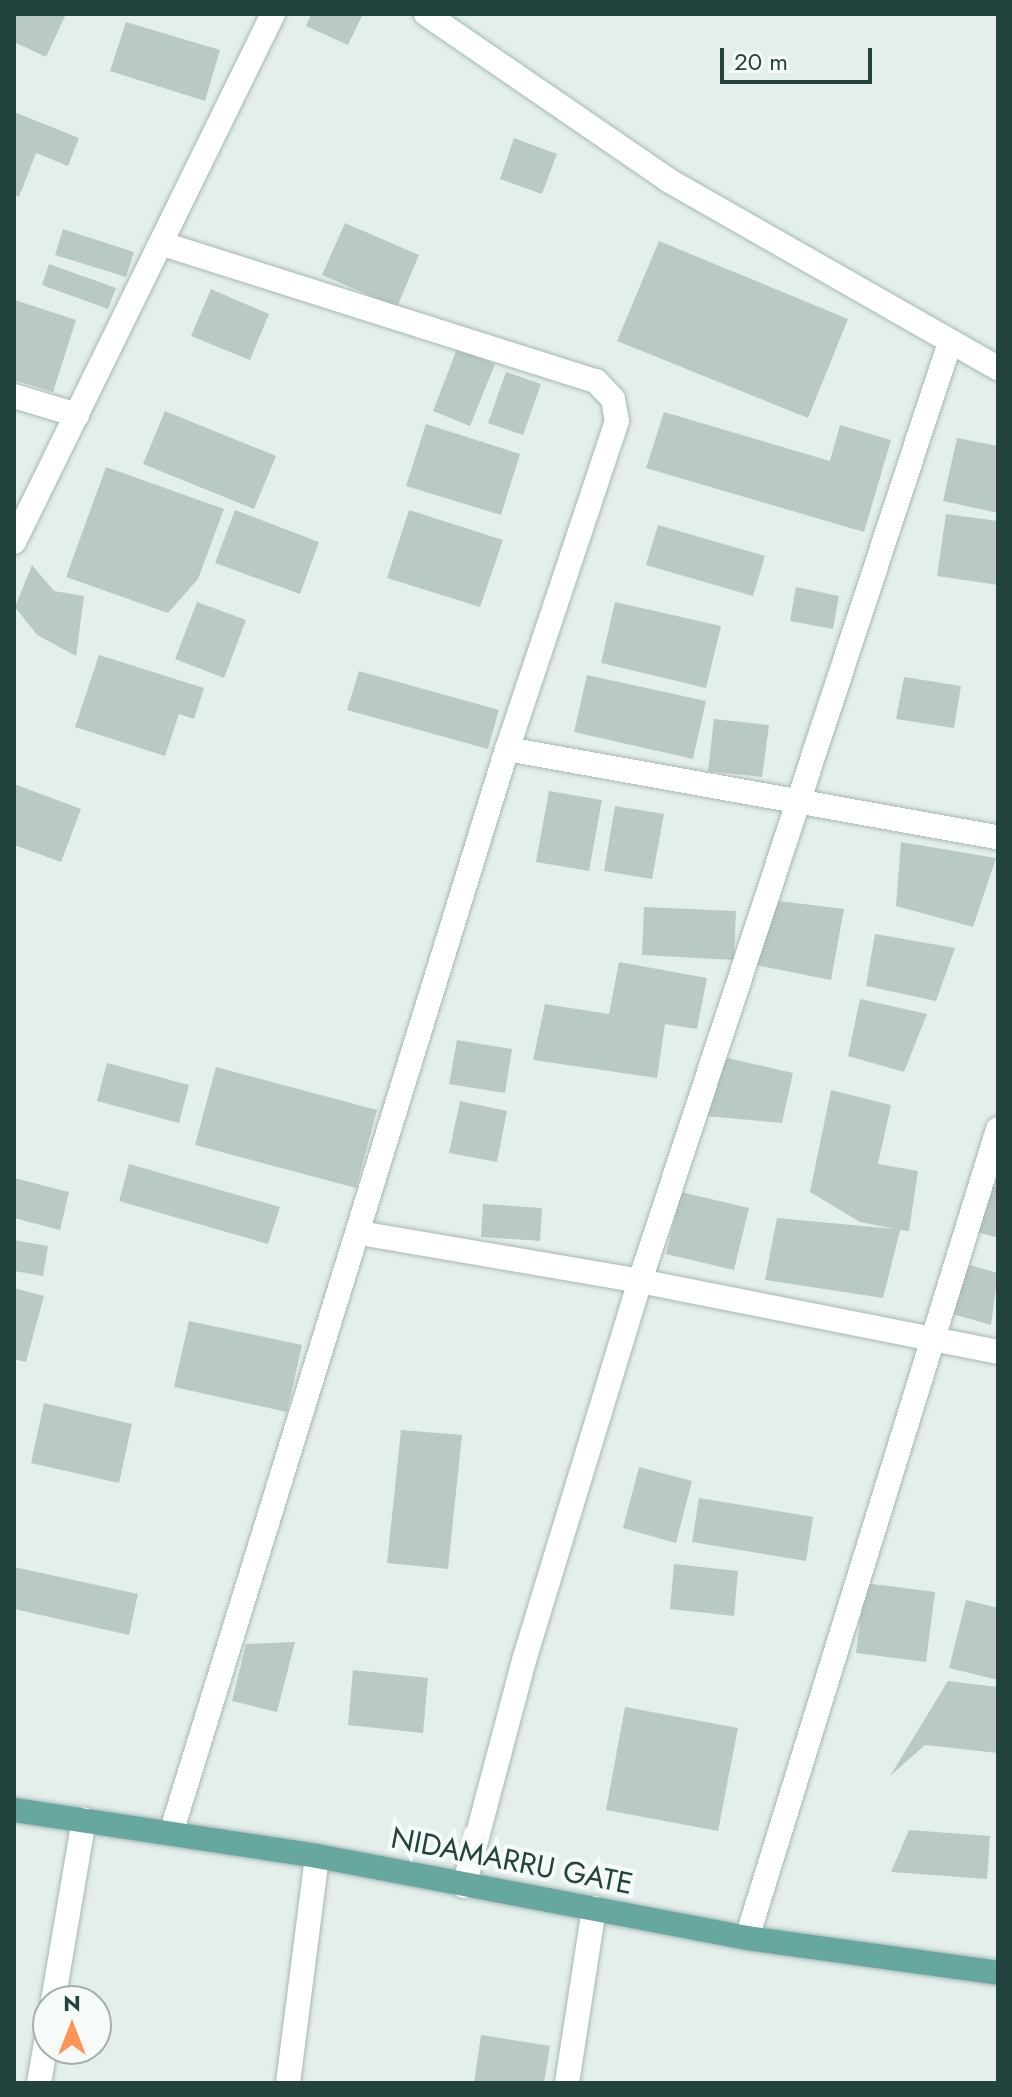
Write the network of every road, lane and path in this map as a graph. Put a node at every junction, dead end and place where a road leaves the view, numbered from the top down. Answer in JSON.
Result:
{"nodes":[{"id":1,"x":273,"y":14,"type":"edge"},
{"id":2,"x":426,"y":14,"type":"edge"},
{"id":3,"x":163,"y":244,"type":"junction"},
{"id":4,"x":949,"y":345,"type":"junction"},
{"id":5,"x":998,"y":368,"type":"edge"},
{"id":6,"x":14,"y":396,"type":"edge"},
{"id":7,"x":77,"y":415,"type":"junction"},
{"id":8,"x":14,"y":542,"type":"edge"},
{"id":9,"x":507,"y":749,"type":"junction"},
{"id":10,"x":796,"y":802,"type":"junction"},
{"id":11,"x":998,"y":837,"type":"edge"},
{"id":12,"x":998,"y":1129,"type":"edge"},
{"id":13,"x":360,"y":1233,"type":"junction"},
{"id":14,"x":640,"y":1281,"type":"junction"},
{"id":15,"x":929,"y":1342,"type":"junction"},
{"id":16,"x":998,"y":1352,"type":"edge"},
{"id":17,"x":14,"y":1810,"type":"edge"},
{"id":18,"x":84,"y":1820,"type":"junction"},
{"id":19,"x":171,"y":1833,"type":"junction"},
{"id":20,"x":317,"y":1856,"type":"junction"},
{"id":21,"x":464,"y":1886,"type":"junction"},
{"id":22,"x":594,"y":1908,"type":"junction"},
{"id":23,"x":747,"y":1938,"type":"junction"},
{"id":24,"x":998,"y":1973,"type":"edge"},
{"id":25,"x":56,"y":1985,"type":"edge"},
{"id":26,"x":288,"y":2083,"type":"edge"},
{"id":27,"x":567,"y":2083,"type":"edge"}],
"edges":[{"from":1,"to":3,"type":"street"},
{"from":2,"to":4,"type":"street"},
{"from":3,"to":7,"type":"street"},
{"from":3,"to":9,"type":"street"},
{"from":4,"to":5,"type":"street"},
{"from":4,"to":10,"type":"street"},
{"from":6,"to":7,"type":"street"},
{"from":7,"to":8,"type":"street"},
{"from":9,"to":10,"type":"street"},
{"from":9,"to":13,"type":"street"},
{"from":10,"to":11,"type":"street"},
{"from":10,"to":14,"type":"street"},
{"from":12,"to":15,"type":"street"},
{"from":13,"to":14,"type":"street"},
{"from":13,"to":19,"type":"street"},
{"from":14,"to":15,"type":"street"},
{"from":14,"to":21,"type":"street"},
{"from":15,"to":16,"type":"street"},
{"from":15,"to":23,"type":"street"},
{"from":17,"to":18,"type":"main road","name":"NIDAMARRU GATE"},
{"from":18,"to":19,"type":"main road","name":"NIDAMARRU GATE"},
{"from":18,"to":25,"type":"street"},
{"from":19,"to":20,"type":"main road","name":"NIDAMARRU GATE"},
{"from":20,"to":21,"type":"main road","name":"NIDAMARRU GATE"},
{"from":20,"to":26,"type":"street"},
{"from":21,"to":22,"type":"main road","name":"NIDAMARRU GATE"},
{"from":22,"to":23,"type":"main road","name":"NIDAMARRU GATE"},
{"from":22,"to":27,"type":"street"},
{"from":23,"to":24,"type":"main road","name":"NIDAMARRU GATE"}]}
